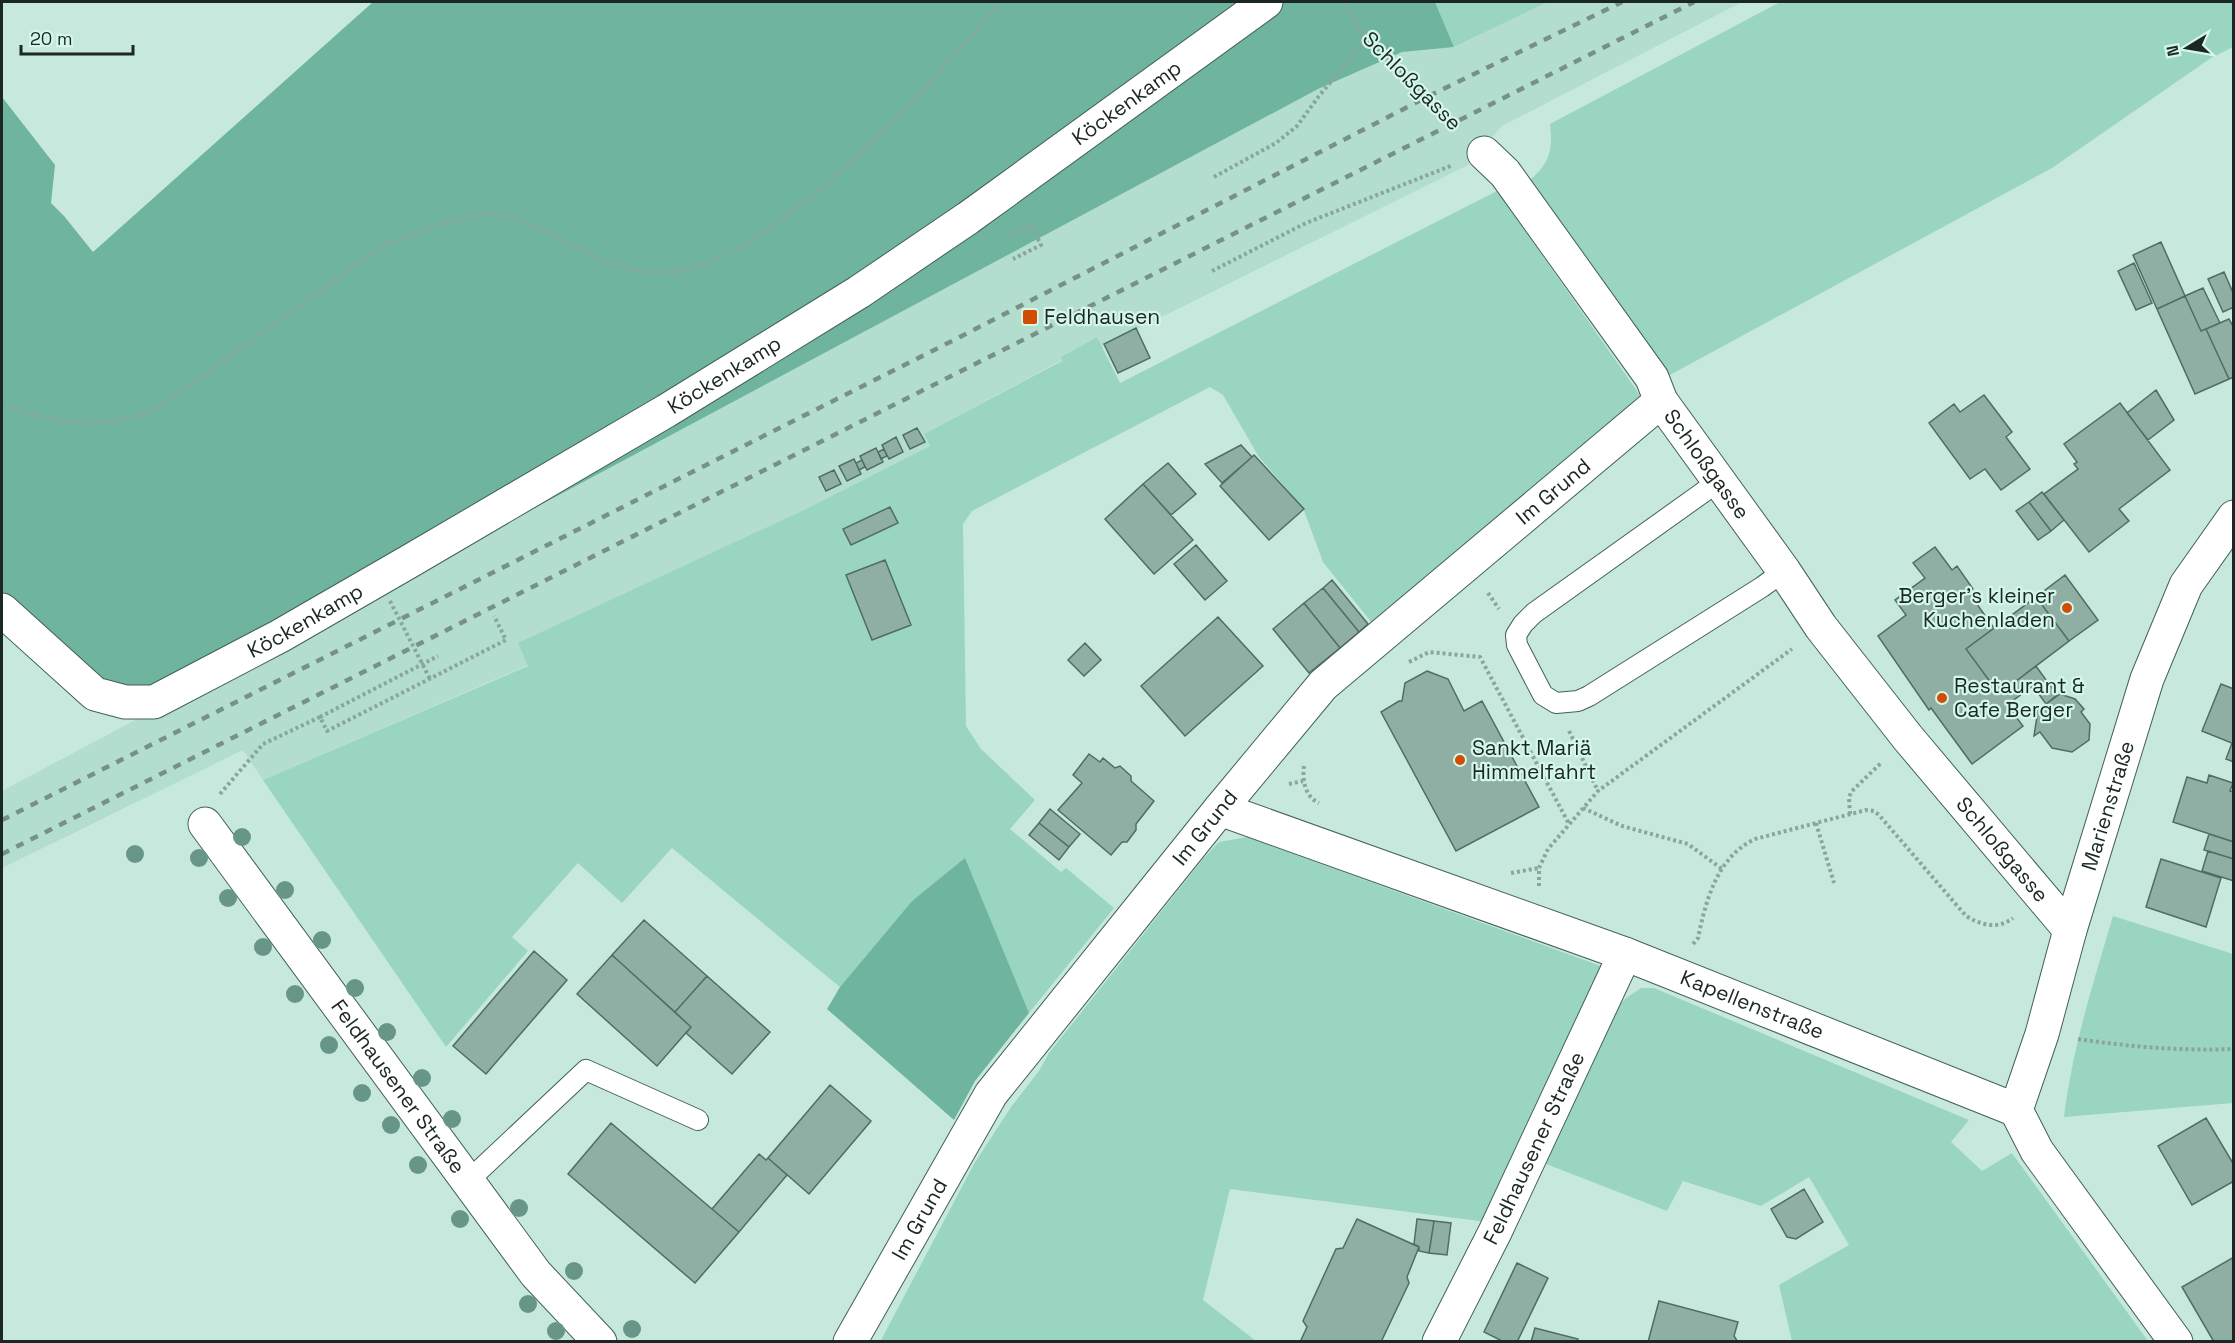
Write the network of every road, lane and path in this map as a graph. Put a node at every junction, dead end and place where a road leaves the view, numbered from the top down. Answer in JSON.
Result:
{"nodes":[{"id":1,"x":1002,"y":2,"type":"edge"},
{"id":2,"x":1266,"y":2,"type":"edge"},
{"id":3,"x":1345,"y":2,"type":"edge"},
{"id":4,"x":1365,"y":41,"type":"junction"},
{"id":5,"x":1484,"y":153,"type":"junction"},
{"id":6,"x":1214,"y":177,"type":"dead end"},
{"id":7,"x":1005,"y":238,"type":"dead end"},
{"id":8,"x":1013,"y":259,"type":"dead end"},
{"id":9,"x":1212,"y":271,"type":"dead end"},
{"id":10,"x":1661,"y":401,"type":"junction"},
{"id":11,"x":2,"y":405,"type":"edge"},
{"id":12,"x":1719,"y":481,"type":"junction"},
{"id":13,"x":2234,"y":517,"type":"edge"},
{"id":14,"x":1469,"y":562,"type":"junction"},
{"id":15,"x":1784,"y":571,"type":"junction"},
{"id":16,"x":390,"y":601,"type":"dead end"},
{"id":17,"x":2,"y":610,"type":"edge"},
{"id":18,"x":494,"y":616,"type":"dead end"},
{"id":19,"x":1821,"y":627,"type":"junction"},
{"id":20,"x":1516,"y":635,"type":"junction"},
{"id":21,"x":438,"y":656,"type":"dead end"},
{"id":22,"x":1404,"y":665,"type":"dead end"},
{"id":23,"x":430,"y":679,"type":"junction"},
{"id":24,"x":1556,"y":703,"type":"junction"},
{"id":25,"x":320,"y":717,"type":"junction"},
{"id":26,"x":1908,"y":738,"type":"junction"},
{"id":27,"x":1306,"y":757,"type":"dead end"},
{"id":28,"x":1598,"y":791,"type":"junction"},
{"id":29,"x":1324,"y":806,"type":"dead end"},
{"id":30,"x":1583,"y":808,"type":"junction"},
{"id":31,"x":1220,"y":810,"type":"junction"},
{"id":32,"x":1850,"y":814,"type":"junction"},
{"id":33,"x":1816,"y":823,"type":"junction"},
{"id":34,"x":205,"y":824,"type":"joint"},
{"id":35,"x":1569,"y":824,"type":"junction"},
{"id":36,"x":1722,"y":869,"type":"junction"},
{"id":37,"x":1834,"y":883,"type":"dead end"},
{"id":38,"x":2042,"y":896,"type":"junction"},
{"id":39,"x":1540,"y":924,"type":"junction"},
{"id":40,"x":2070,"y":930,"type":"junction"},
{"id":41,"x":1625,"y":954,"type":"junction"},
{"id":42,"x":1670,"y":972,"type":"junction"},
{"id":43,"x":2042,"y":1034,"type":"junction"},
{"id":44,"x":2234,"y":1049,"type":"edge"},
{"id":45,"x":2016,"y":1110,"type":"junction"},
{"id":46,"x":698,"y":1120,"type":"dead end"},
{"id":47,"x":468,"y":1181,"type":"junction"},
{"id":48,"x":600,"y":1341,"type":"edge"},
{"id":49,"x":850,"y":1341,"type":"edge"},
{"id":50,"x":1439,"y":1341,"type":"edge"},
{"id":51,"x":2176,"y":1341,"type":"edge"}],
"edges":[{"from":1,"to":11,"type":"path"},
{"from":2,"to":17,"type":"street","name":"Köckenkamp"},
{"from":3,"to":4,"type":"path","name":"Schloßgasse"},
{"from":4,"to":5,"type":"path","name":"Schloßgasse"},
{"from":4,"to":6,"type":"path"},
{"from":5,"to":9,"type":"path"},
{"from":5,"to":10,"type":"street","name":"Schloßgasse"},
{"from":7,"to":8,"type":"path"},
{"from":10,"to":12,"type":"street","name":"Schloßgasse"},
{"from":10,"to":14,"type":"street","name":"Im Grund"},
{"from":12,"to":15,"type":"street","name":"Schloßgasse"},
{"from":12,"to":20,"type":"lane"},
{"from":13,"to":40,"type":"street","name":"Marienstraße"},
{"from":14,"to":20,"type":"path"},
{"from":14,"to":31,"type":"street","name":"Im Grund"},
{"from":15,"to":19,"type":"street","name":"Schloßgasse"},
{"from":15,"to":24,"type":"lane"},
{"from":16,"to":23,"type":"path","bridge":true},
{"from":18,"to":23,"type":"path","bridge":true},
{"from":19,"to":26,"type":"street","name":"Schloßgasse"},
{"from":19,"to":28,"type":"path"},
{"from":20,"to":24,"type":"lane"},
{"from":21,"to":25,"type":"path"},
{"from":22,"to":35,"type":"path"},
{"from":23,"to":25,"type":"path","bridge":true},
{"from":24,"to":28,"type":"path"},
{"from":25,"to":34,"type":"path"},
{"from":26,"to":32,"type":"path"},
{"from":26,"to":38,"type":"street","name":"Schloßgasse"},
{"from":27,"to":29,"type":"path"},
{"from":28,"to":30,"type":"path"},
{"from":30,"to":35,"type":"path"},
{"from":30,"to":36,"type":"path"},
{"from":31,"to":39,"type":"street","name":"Kapellenstraße"},
{"from":31,"to":49,"type":"street","name":"Im Grund"},
{"from":32,"to":33,"type":"path"},
{"from":32,"to":38,"type":"path"},
{"from":33,"to":36,"type":"path"},
{"from":33,"to":37,"type":"path"},
{"from":34,"to":47,"type":"street","name":"Feldhausener Straße"},
{"from":35,"to":39,"type":"path"},
{"from":36,"to":42,"type":"path"},
{"from":38,"to":40,"type":"street","name":"Schloßgasse"},
{"from":39,"to":41,"type":"street","name":"Kapellenstraße"},
{"from":40,"to":43,"type":"street","name":"Marienstraße"},
{"from":41,"to":42,"type":"street","name":"Kapellenstraße"},
{"from":41,"to":50,"type":"street","name":"Feldhausener Straße"},
{"from":42,"to":45,"type":"street","name":"Kapellenstraße"},
{"from":43,"to":44,"type":"path"},
{"from":43,"to":45,"type":"street","name":"Marienstraße"},
{"from":45,"to":51,"type":"street"},
{"from":46,"to":47,"type":"lane"},
{"from":47,"to":48,"type":"street","name":"Feldhausener Straße"}]}
